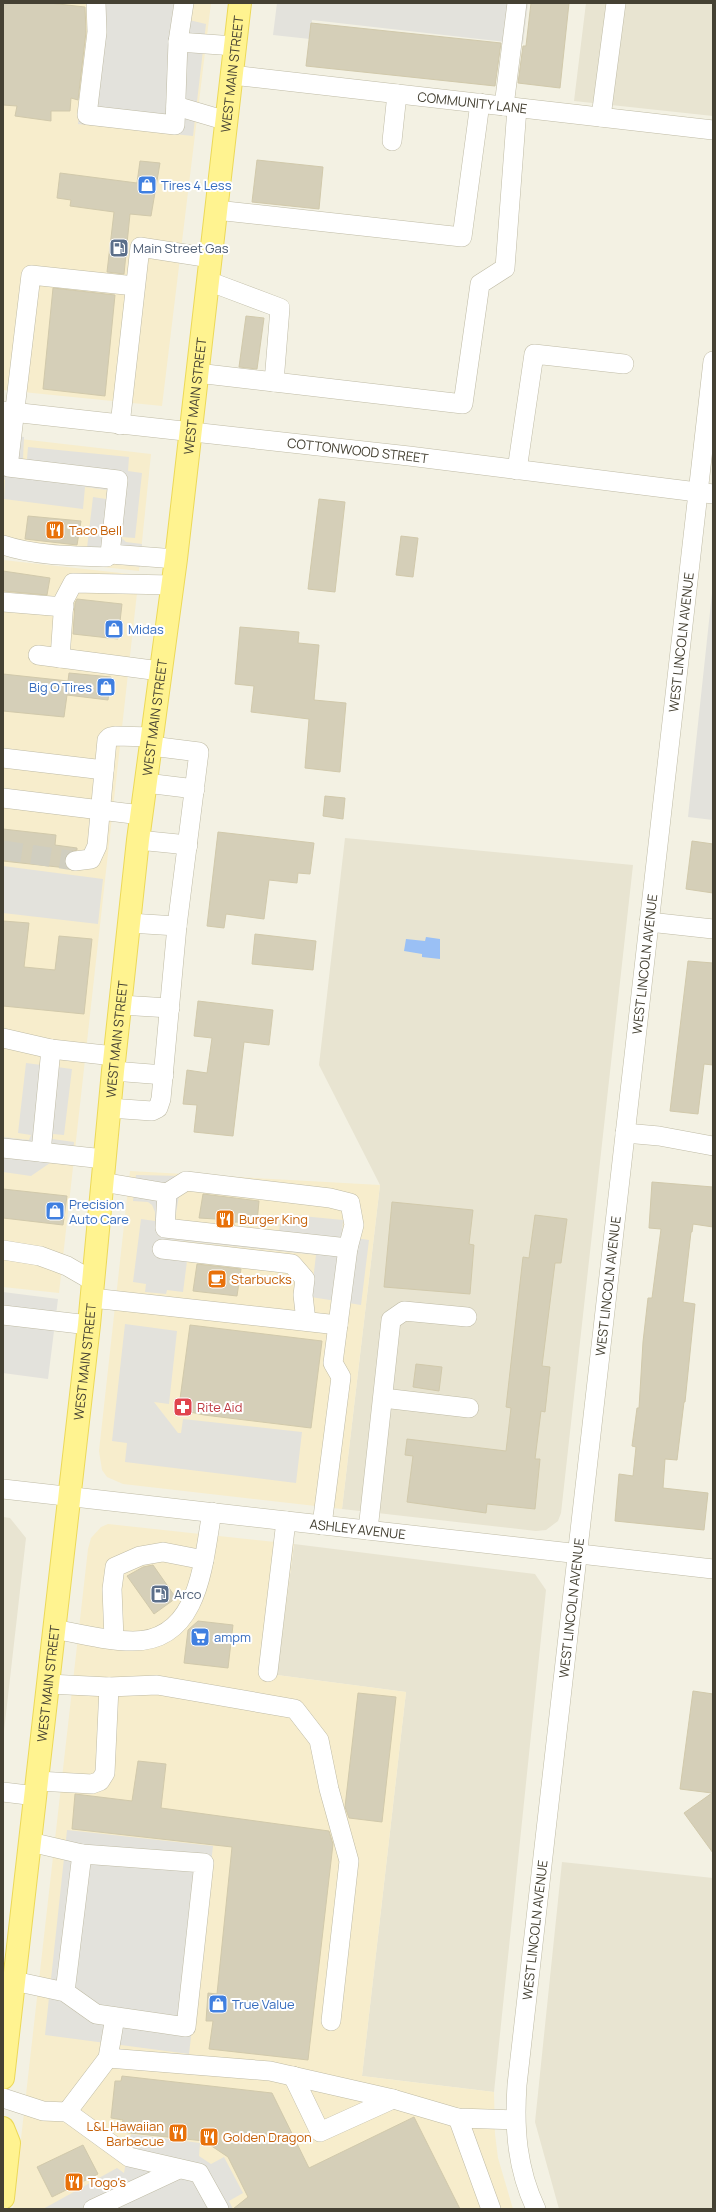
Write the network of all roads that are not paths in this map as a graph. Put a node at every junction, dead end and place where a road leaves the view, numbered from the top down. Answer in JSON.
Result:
{"nodes":[{"id":1,"x":96,"y":3,"type":"edge"},
{"id":2,"x":184,"y":3,"type":"edge"},
{"id":3,"x":240,"y":3,"type":"edge"},
{"id":4,"x":516,"y":3,"type":"edge"},
{"id":5,"x":616,"y":3,"type":"edge"},
{"id":6,"x":178,"y":42,"type":"junction"},
{"id":7,"x":235,"y":46,"type":"junction"},
{"id":8,"x":232,"y":75,"type":"junction"},
{"id":9,"x":397,"y":94,"type":"junction"},
{"id":10,"x":480,"y":103,"type":"junction"},
{"id":11,"x":176,"y":106,"type":"junction"},
{"id":12,"x":510,"y":107,"type":"junction"},
{"id":13,"x":601,"y":117,"type":"junction"},
{"id":14,"x":227,"y":121,"type":"junction"},
{"id":15,"x":713,"y":130,"type":"edge"},
{"id":16,"x":392,"y":141,"type":"dead end"},
{"id":17,"x":216,"y":210,"type":"junction"},
{"id":18,"x":211,"y":258,"type":"junction"},
{"id":19,"x":208,"y":281,"type":"junction"},
{"id":20,"x":135,"y":286,"type":"junction"},
{"id":21,"x":713,"y":360,"type":"edge"},
{"id":22,"x":624,"y":364,"type":"dead end"},
{"id":23,"x":197,"y":373,"type":"junction"},
{"id":24,"x":274,"y":382,"type":"junction"},
{"id":25,"x":8,"y":412,"type":"edge"},
{"id":26,"x":120,"y":425,"type":"junction"},
{"id":27,"x":190,"y":433,"type":"junction"},
{"id":28,"x":517,"y":470,"type":"junction"},
{"id":29,"x":6,"y":471,"type":"edge"},
{"id":30,"x":705,"y":493,"type":"edge"},
{"id":31,"x":3,"y":545,"type":"edge"},
{"id":32,"x":110,"y":554,"type":"junction"},
{"id":33,"x":176,"y":559,"type":"junction"},
{"id":34,"x":172,"y":585,"type":"junction"},
{"id":35,"x":3,"y":602,"type":"edge"},
{"id":36,"x":64,"y":607,"type":"junction"},
{"id":37,"x":38,"y":655,"type":"dead end"},
{"id":38,"x":60,"y":658,"type":"junction"},
{"id":39,"x":160,"y":671,"type":"junction"},
{"id":40,"x":151,"y":742,"type":"junction"},
{"id":41,"x":3,"y":758,"type":"edge"},
{"id":42,"x":104,"y":770,"type":"junction"},
{"id":43,"x":146,"y":783,"type":"junction"},
{"id":44,"x":195,"y":789,"type":"junction"},
{"id":45,"x":3,"y":798,"type":"edge"},
{"id":46,"x":100,"y":810,"type":"junction"},
{"id":47,"x":141,"y":815,"type":"junction"},
{"id":48,"x":138,"y":840,"type":"junction"},
{"id":49,"x":188,"y":845,"type":"junction"},
{"id":50,"x":75,"y":860,"type":"tunnel mouth"},
{"id":51,"x":649,"y":922,"type":"junction"},
{"id":52,"x":129,"y":923,"type":"junction"},
{"id":53,"x":177,"y":926,"type":"junction"},
{"id":54,"x":713,"y":929,"type":"edge"},
{"id":55,"x":120,"y":1005,"type":"junction"},
{"id":56,"x":170,"y":1008,"type":"junction"},
{"id":57,"x":3,"y":1038,"type":"edge"},
{"id":58,"x":51,"y":1049,"type":"junction"},
{"id":59,"x":113,"y":1063,"type":"junction"},
{"id":60,"x":164,"y":1075,"type":"junction"},
{"id":61,"x":109,"y":1108,"type":"junction"},
{"id":62,"x":625,"y":1133,"type":"junction"},
{"id":63,"x":713,"y":1146,"type":"edge"},
{"id":64,"x":3,"y":1148,"type":"edge"},
{"id":65,"x":41,"y":1152,"type":"junction"},
{"id":66,"x":104,"y":1159,"type":"junction"},
{"id":67,"x":102,"y":1182,"type":"junction"},
{"id":68,"x":168,"y":1193,"type":"junction"},
{"id":69,"x":348,"y":1248,"type":"junction"},
{"id":70,"x":162,"y":1249,"type":"dead end"},
{"id":71,"x":3,"y":1250,"type":"edge"},
{"id":72,"x":92,"y":1290,"type":"junction"},
{"id":73,"x":3,"y":1315,"type":"edge"},
{"id":74,"x":467,"y":1317,"type":"dead end"},
{"id":75,"x":306,"y":1321,"type":"junction"},
{"id":76,"x":89,"y":1325,"type":"junction"},
{"id":77,"x":338,"y":1325,"type":"junction"},
{"id":78,"x":383,"y":1398,"type":"junction"},
{"id":79,"x":469,"y":1408,"type":"dead end"},
{"id":80,"x":3,"y":1489,"type":"edge"},
{"id":81,"x":70,"y":1496,"type":"junction"},
{"id":82,"x":212,"y":1512,"type":"junction"},
{"id":83,"x":286,"y":1521,"type":"junction"},
{"id":84,"x":322,"y":1525,"type":"junction"},
{"id":85,"x":368,"y":1530,"type":"junction"},
{"id":86,"x":578,"y":1554,"type":"junction"},
{"id":87,"x":204,"y":1560,"type":"junction"},
{"id":88,"x":713,"y":1570,"type":"edge"},
{"id":89,"x":54,"y":1629,"type":"junction"},
{"id":90,"x":114,"y":1639,"type":"junction"},
{"id":91,"x":268,"y":1672,"type":"dead end"},
{"id":92,"x":48,"y":1684,"type":"junction"},
{"id":93,"x":109,"y":1687,"type":"junction"},
{"id":94,"x":36,"y":1788,"type":"junction"},
{"id":95,"x":3,"y":1792,"type":"edge"},
{"id":96,"x":30,"y":1842,"type":"junction"},
{"id":97,"x":82,"y":1854,"type":"junction"},
{"id":98,"x":14,"y":1981,"type":"junction"},
{"id":99,"x":65,"y":1992,"type":"junction"},
{"id":100,"x":115,"y":2017,"type":"junction"},
{"id":101,"x":332,"y":2021,"type":"dead end"},
{"id":102,"x":108,"y":2058,"type":"junction"},
{"id":103,"x":293,"y":2076,"type":"junction"},
{"id":104,"x":3,"y":2078,"type":"edge"},
{"id":105,"x":3,"y":2098,"type":"edge"},
{"id":106,"x":393,"y":2099,"type":"junction"},
{"id":107,"x":67,"y":2112,"type":"junction"},
{"id":108,"x":458,"y":2118,"type":"junction"},
{"id":109,"x":515,"y":2120,"type":"junction"},
{"id":110,"x":3,"y":2128,"type":"edge"},
{"id":111,"x":179,"y":2169,"type":"junction"},
{"id":112,"x":3,"y":2198,"type":"edge"},
{"id":113,"x":93,"y":2209,"type":"edge"},
{"id":114,"x":219,"y":2209,"type":"edge"},
{"id":115,"x":492,"y":2209,"type":"edge"},
{"id":116,"x":536,"y":2209,"type":"edge"}],
"edges":[{"from":1,"to":11,"type":"street"},
{"from":2,"to":6,"type":"street"},
{"from":3,"to":7,"type":"main road","name":"WEST MAIN STREET"},
{"from":4,"to":12,"type":"street"},
{"from":5,"to":13,"type":"street"},
{"from":6,"to":7,"type":"street"},
{"from":6,"to":11,"type":"street"},
{"from":7,"to":8,"type":"main road","name":"WEST MAIN STREET"},
{"from":8,"to":9,"type":"street","name":"COMMUNITY LANE"},
{"from":8,"to":14,"type":"main road","name":"WEST MAIN STREET"},
{"from":9,"to":10,"type":"street","name":"COMMUNITY LANE"},
{"from":9,"to":16,"type":"street"},
{"from":10,"to":12,"type":"street","name":"COMMUNITY LANE"},
{"from":10,"to":17,"type":"street"},
{"from":11,"to":14,"type":"street"},
{"from":12,"to":13,"type":"street","name":"COMMUNITY LANE"},
{"from":12,"to":24,"type":"street"},
{"from":13,"to":15,"type":"street","name":"COMMUNITY LANE"},
{"from":14,"to":17,"type":"main road","name":"WEST MAIN STREET"},
{"from":17,"to":18,"type":"main road","name":"WEST MAIN STREET"},
{"from":18,"to":19,"type":"main road","name":"WEST MAIN STREET"},
{"from":18,"to":20,"type":"street"},
{"from":19,"to":23,"type":"main road","name":"WEST MAIN STREET"},
{"from":19,"to":24,"type":"street"},
{"from":20,"to":25,"type":"street"},
{"from":20,"to":26,"type":"street"},
{"from":21,"to":30,"type":"street","name":"WEST LINCOLN AVENUE"},
{"from":22,"to":28,"type":"street"},
{"from":23,"to":24,"type":"street"},
{"from":23,"to":27,"type":"main road","name":"WEST MAIN STREET"},
{"from":25,"to":26,"type":"street","name":"COTTONWOOD STREET"},
{"from":25,"to":29,"type":"street"},
{"from":26,"to":27,"type":"street","name":"COTTONWOOD STREET"},
{"from":27,"to":28,"type":"street","name":"COTTONWOOD STREET"},
{"from":27,"to":33,"type":"main road","name":"WEST MAIN STREET"},
{"from":28,"to":30,"type":"street","name":"COTTONWOOD STREET"},
{"from":29,"to":32,"type":"street"},
{"from":30,"to":51,"type":"street","name":"WEST LINCOLN AVENUE"},
{"from":31,"to":32,"type":"street"},
{"from":32,"to":33,"type":"street"},
{"from":33,"to":34,"type":"main road","name":"WEST MAIN STREET"},
{"from":34,"to":36,"type":"street"},
{"from":34,"to":39,"type":"main road","name":"WEST MAIN STREET"},
{"from":35,"to":36,"type":"street"},
{"from":36,"to":38,"type":"street"},
{"from":37,"to":38,"type":"street"},
{"from":38,"to":39,"type":"street"},
{"from":39,"to":40,"type":"main road","name":"WEST MAIN STREET"},
{"from":40,"to":42,"type":"street"},
{"from":40,"to":43,"type":"main road","name":"WEST MAIN STREET"},
{"from":40,"to":44,"type":"street"},
{"from":41,"to":42,"type":"street"},
{"from":42,"to":46,"type":"street"},
{"from":43,"to":44,"type":"street"},
{"from":43,"to":47,"type":"main road","name":"WEST MAIN STREET"},
{"from":44,"to":49,"type":"street"},
{"from":45,"to":46,"type":"street"},
{"from":46,"to":47,"type":"street"},
{"from":46,"to":50,"type":"street"},
{"from":47,"to":48,"type":"main road","name":"WEST MAIN STREET"},
{"from":48,"to":49,"type":"street"},
{"from":48,"to":52,"type":"main road","name":"WEST MAIN STREET"},
{"from":49,"to":53,"type":"street"},
{"from":51,"to":54,"type":"street"},
{"from":51,"to":62,"type":"street","name":"WEST LINCOLN AVENUE"},
{"from":52,"to":53,"type":"street"},
{"from":52,"to":55,"type":"main road","name":"WEST MAIN STREET"},
{"from":53,"to":56,"type":"street"},
{"from":55,"to":56,"type":"street"},
{"from":55,"to":59,"type":"main road","name":"WEST MAIN STREET"},
{"from":56,"to":60,"type":"street"},
{"from":57,"to":58,"type":"street"},
{"from":58,"to":59,"type":"street"},
{"from":58,"to":65,"type":"street"},
{"from":59,"to":60,"type":"street"},
{"from":59,"to":61,"type":"main road","name":"WEST MAIN STREET"},
{"from":60,"to":61,"type":"street"},
{"from":61,"to":66,"type":"main road","name":"WEST MAIN STREET"},
{"from":62,"to":63,"type":"street"},
{"from":62,"to":86,"type":"street","name":"WEST LINCOLN AVENUE"},
{"from":64,"to":65,"type":"street"},
{"from":65,"to":66,"type":"street"},
{"from":66,"to":67,"type":"main road","name":"WEST MAIN STREET"},
{"from":67,"to":68,"type":"street"},
{"from":67,"to":72,"type":"main road","name":"WEST MAIN STREET"},
{"from":68,"to":69,"type":"street"},
{"from":68,"to":69,"type":"street"},
{"from":69,"to":77,"type":"street"},
{"from":70,"to":75,"type":"street"},
{"from":71,"to":72,"type":"street"},
{"from":72,"to":75,"type":"street"},
{"from":72,"to":76,"type":"main road","name":"WEST MAIN STREET"},
{"from":73,"to":76,"type":"street"},
{"from":74,"to":78,"type":"street"},
{"from":75,"to":77,"type":"street"},
{"from":76,"to":81,"type":"main road","name":"WEST MAIN STREET"},
{"from":77,"to":84,"type":"street"},
{"from":78,"to":79,"type":"street"},
{"from":78,"to":85,"type":"street"},
{"from":80,"to":81,"type":"street","name":"ASHLEY AVENUE"},
{"from":81,"to":82,"type":"street","name":"ASHLEY AVENUE"},
{"from":81,"to":89,"type":"main road","name":"WEST MAIN STREET"},
{"from":82,"to":83,"type":"street","name":"ASHLEY AVENUE"},
{"from":82,"to":87,"type":"street"},
{"from":83,"to":84,"type":"street","name":"ASHLEY AVENUE"},
{"from":83,"to":91,"type":"street"},
{"from":84,"to":85,"type":"street","name":"ASHLEY AVENUE"},
{"from":85,"to":86,"type":"street","name":"ASHLEY AVENUE"},
{"from":86,"to":88,"type":"street","name":"ASHLEY AVENUE"},
{"from":86,"to":109,"type":"street","name":"WEST LINCOLN AVENUE"},
{"from":87,"to":90,"type":"street"},
{"from":87,"to":90,"type":"street"},
{"from":89,"to":90,"type":"street"},
{"from":89,"to":92,"type":"main road","name":"WEST MAIN STREET"},
{"from":92,"to":93,"type":"street"},
{"from":92,"to":94,"type":"main road","name":"WEST MAIN STREET"},
{"from":93,"to":94,"type":"street"},
{"from":93,"to":101,"type":"street"},
{"from":94,"to":95,"type":"street"},
{"from":94,"to":96,"type":"main road","name":"WEST MAIN STREET"},
{"from":96,"to":97,"type":"street"},
{"from":96,"to":98,"type":"main road","name":"WEST MAIN STREET"},
{"from":97,"to":99,"type":"street"},
{"from":97,"to":100,"type":"street"},
{"from":98,"to":99,"type":"street"},
{"from":98,"to":104,"type":"main road","name":"WEST MAIN STREET"},
{"from":99,"to":100,"type":"street"},
{"from":100,"to":102,"type":"street"},
{"from":102,"to":103,"type":"street"},
{"from":102,"to":107,"type":"street"},
{"from":103,"to":106,"type":"street"},
{"from":103,"to":106,"type":"street"},
{"from":105,"to":107,"type":"street"},
{"from":106,"to":108,"type":"street"},
{"from":107,"to":111,"type":"street"},
{"from":108,"to":109,"type":"street"},
{"from":108,"to":115,"type":"street"},
{"from":109,"to":116,"type":"street","name":"WEST LINCOLN AVENUE"},
{"from":110,"to":112,"type":"main road"},
{"from":111,"to":113,"type":"street"},
{"from":111,"to":114,"type":"street"}]}
